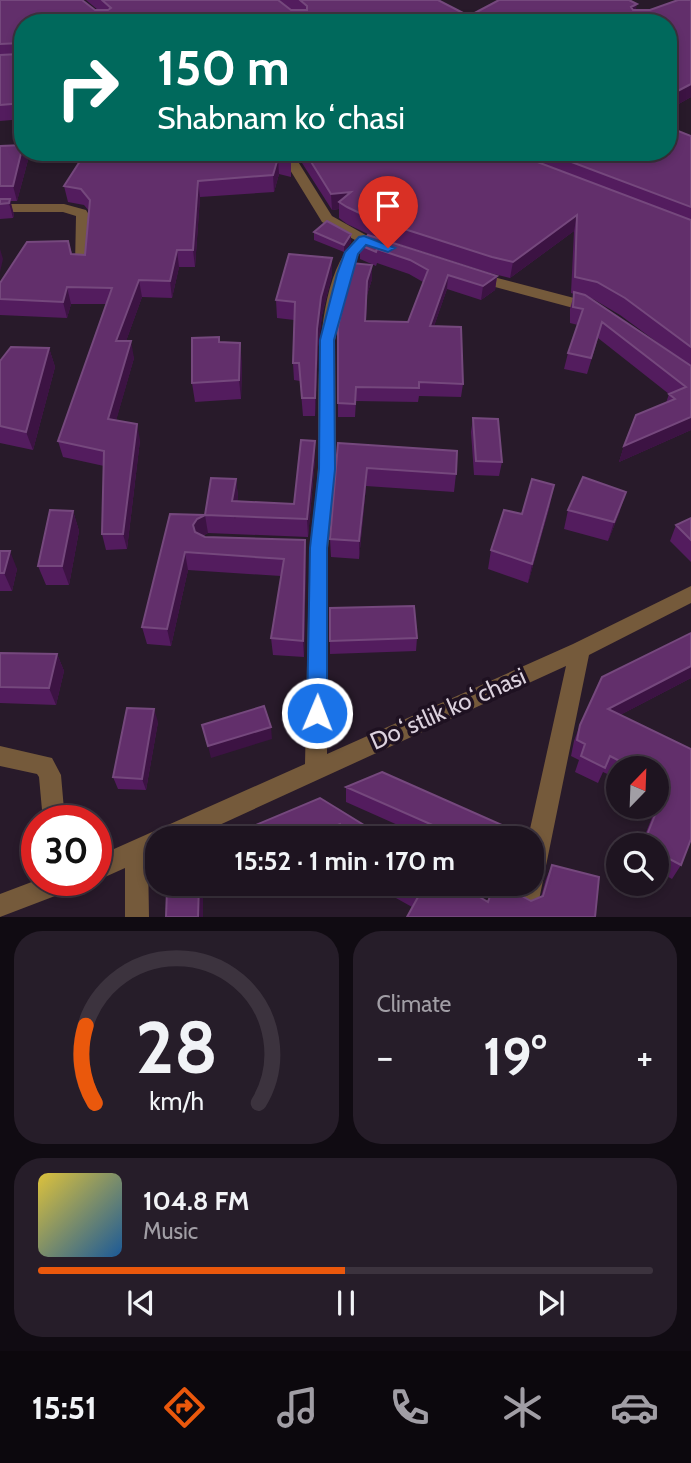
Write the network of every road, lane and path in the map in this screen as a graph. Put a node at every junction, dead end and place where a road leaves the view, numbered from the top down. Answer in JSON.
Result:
{"nodes":[{"id":1,"x":291,"y":161,"type":"edge"},
{"id":2,"x":0,"y":208,"type":"edge"},
{"id":3,"x":364,"y":240,"type":"junction"},
{"id":4,"x":388,"y":248,"type":"edge"},
{"id":5,"x":82,"y":266,"type":"edge"},
{"id":6,"x":461,"y":272,"type":"edge"},
{"id":7,"x":605,"y":316,"type":"edge"},
{"id":8,"x":691,"y":594,"type":"edge"},
{"id":9,"x":580,"y":650,"type":"junction"},
{"id":10,"x":0,"y":756,"type":"edge"},
{"id":11,"x":316,"y":768,"type":"junction"},
{"id":12,"x":53,"y":805,"type":"edge"},
{"id":13,"x":192,"y":826,"type":"edge"},
{"id":14,"x":543,"y":826,"type":"edge"},
{"id":15,"x":145,"y":848,"type":"edge"},
{"id":16,"x":145,"y":861,"type":"edge"},
{"id":17,"x":112,"y":862,"type":"edge"},
{"id":18,"x":25,"y":896,"type":"edge"},
{"id":19,"x":0,"y":906,"type":"edge"},
{"id":20,"x":137,"y":917,"type":"edge"}],
"edges":[{"from":1,"to":3,"type":"street"},
{"from":2,"to":5,"type":"street"},
{"from":3,"to":4,"type":"street"},
{"from":3,"to":11,"type":"street"},
{"from":6,"to":7,"type":"street"},
{"from":8,"to":9,"type":"street","name":"Doʻstlik koʻchasi"},
{"from":9,"to":11,"type":"street","name":"Doʻstlik koʻchasi"},
{"from":9,"to":14,"type":"street"},
{"from":10,"to":12,"type":"street"},
{"from":11,"to":13,"type":"street","name":"Doʻstlik koʻchasi"},
{"from":15,"to":17,"type":"street"},
{"from":16,"to":20,"type":"street"},
{"from":18,"to":19,"type":"street"}]}
